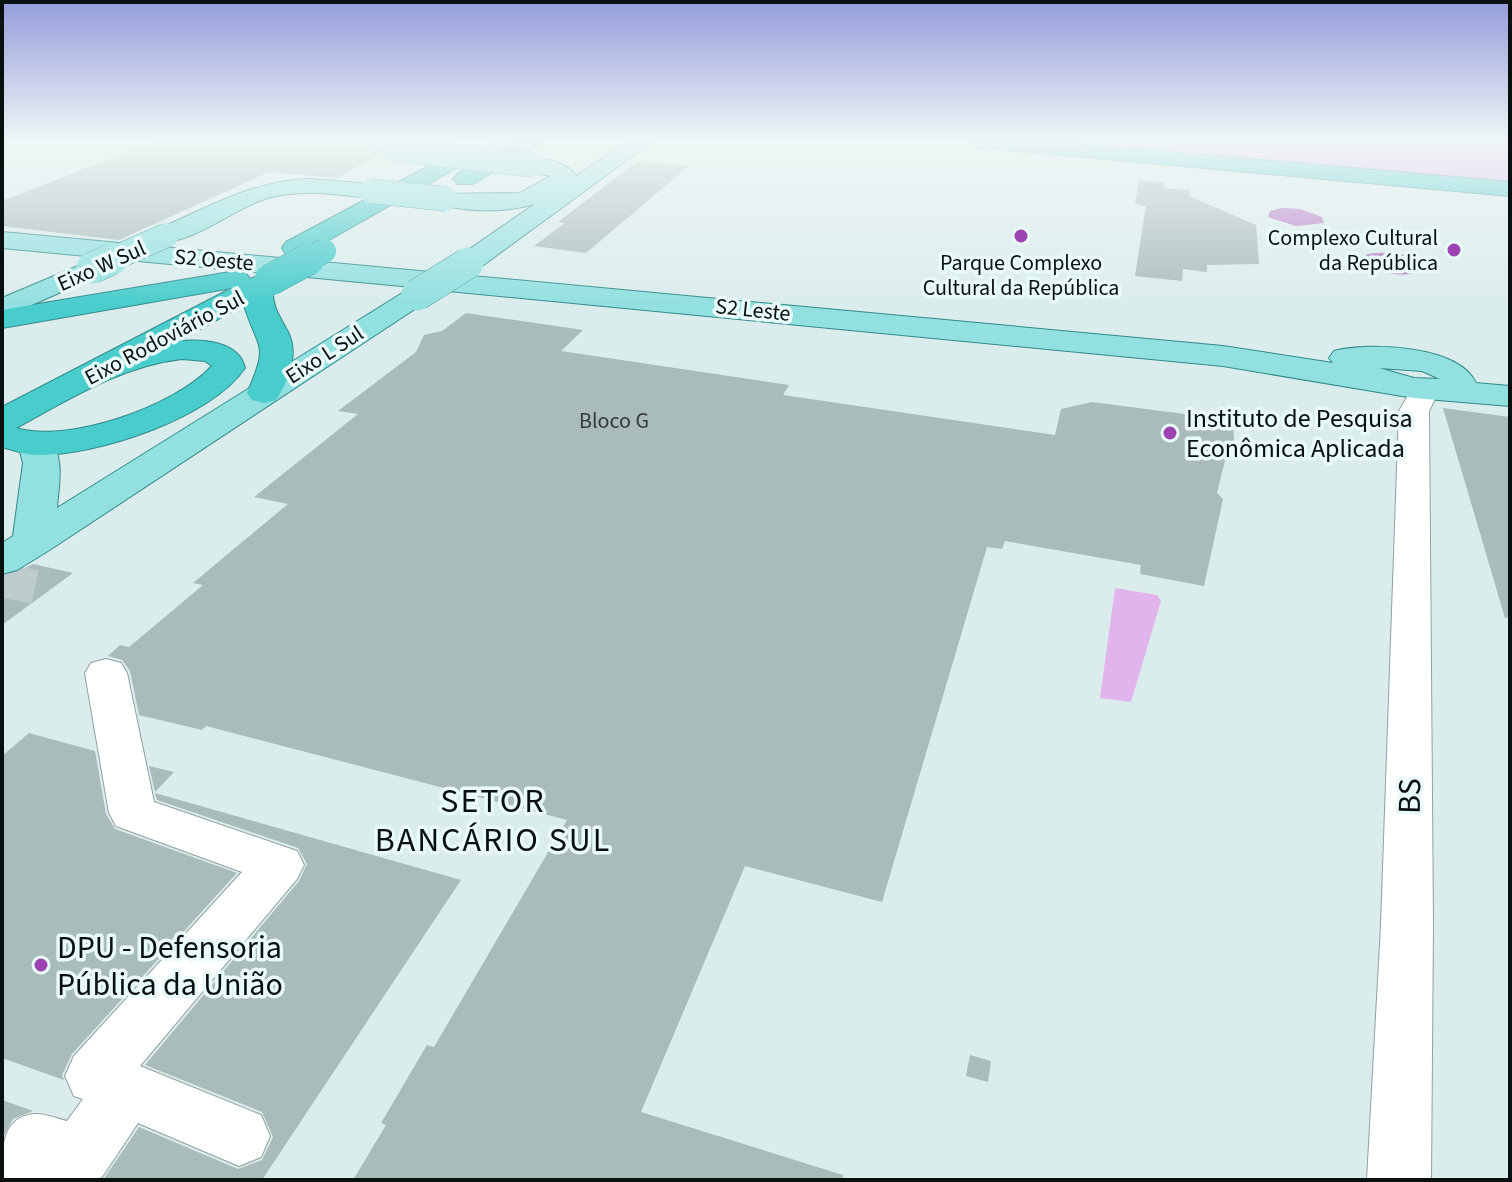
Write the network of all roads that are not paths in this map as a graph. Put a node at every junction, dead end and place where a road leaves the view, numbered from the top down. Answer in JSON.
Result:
{"nodes":[{"id":1,"x":251,"y":196,"type":"edge"},
{"id":2,"x":375,"y":196,"type":"edge"},
{"id":3,"x":397,"y":196,"type":"edge"},
{"id":4,"x":425,"y":196,"type":"edge"},
{"id":5,"x":433,"y":196,"type":"edge"},
{"id":6,"x":537,"y":196,"type":"edge"},
{"id":7,"x":565,"y":196,"type":"edge"},
{"id":8,"x":412,"y":204,"type":"junction"},
{"id":9,"x":492,"y":204,"type":"junction"},
{"id":10,"x":518,"y":230,"type":"junction"},
{"id":11,"x":2,"y":240,"type":"edge"},
{"id":12,"x":264,"y":273,"type":"junction"},
{"id":13,"x":2,"y":309,"type":"edge"},
{"id":14,"x":2,"y":319,"type":"edge"},
{"id":15,"x":2,"y":334,"type":"edge"},
{"id":16,"x":93,"y":350,"type":"junction"},
{"id":17,"x":1510,"y":372,"type":"edge"},
{"id":18,"x":1409,"y":383,"type":"junction"},
{"id":19,"x":264,"y":393,"type":"junction"},
{"id":20,"x":1510,"y":396,"type":"edge"},
{"id":21,"x":13,"y":404,"type":"edge"},
{"id":22,"x":19,"y":440,"type":"edge"},
{"id":23,"x":18,"y":552,"type":"edge"},
{"id":24,"x":106,"y":673,"type":"dead end"},
{"id":25,"x":127,"y":1089,"type":"junction"},
{"id":26,"x":239,"y":1136,"type":"dead end"},
{"id":27,"x":7,"y":1180,"type":"edge"},
{"id":28,"x":1399,"y":1180,"type":"edge"}],
"edges":[{"from":1,"to":13,"type":"main road","name":"Eixo W Sul","bridge":true},
{"from":2,"to":12,"type":"highway"},
{"from":3,"to":9,"type":"main road","name":"Eixo W Sul","bridge":true},
{"from":4,"to":8,"type":"highway"},
{"from":5,"to":8,"type":"highway"},
{"from":6,"to":9,"type":"main road","name":"Eixo W Sul"},
{"from":7,"to":10,"type":"main road","name":"Eixo L Sul"},
{"from":8,"to":12,"type":"highway","name":"Eixo Rodoviário Sul","bridge":true},
{"from":9,"to":10,"type":"main road"},
{"from":10,"to":19,"type":"main road","name":"Eixo L Sul","bridge":true},
{"from":11,"to":12,"type":"main road","name":"S2 Oeste"},
{"from":12,"to":14,"type":"highway"},
{"from":12,"to":16,"type":"highway","name":"Eixo Rodoviário Sul"},
{"from":12,"to":18,"type":"main road","name":"S2 Leste"},
{"from":12,"to":19,"type":"highway"},
{"from":15,"to":16,"type":"highway"},
{"from":16,"to":21,"type":"highway","name":"Eixo Rodoviário Sul"},
{"from":16,"to":22,"type":"highway"},
{"from":17,"to":18,"type":"main road","name":"S2 Leste"},
{"from":18,"to":20,"type":"main road","name":"S2 Leste"},
{"from":18,"to":28,"type":"street","name":"BS"},
{"from":19,"to":23,"type":"main road","name":"Eixo L Sul"},
{"from":22,"to":23,"type":"main road"},
{"from":24,"to":25,"type":"street"},
{"from":25,"to":26,"type":"street"},
{"from":25,"to":27,"type":"street"}]}
